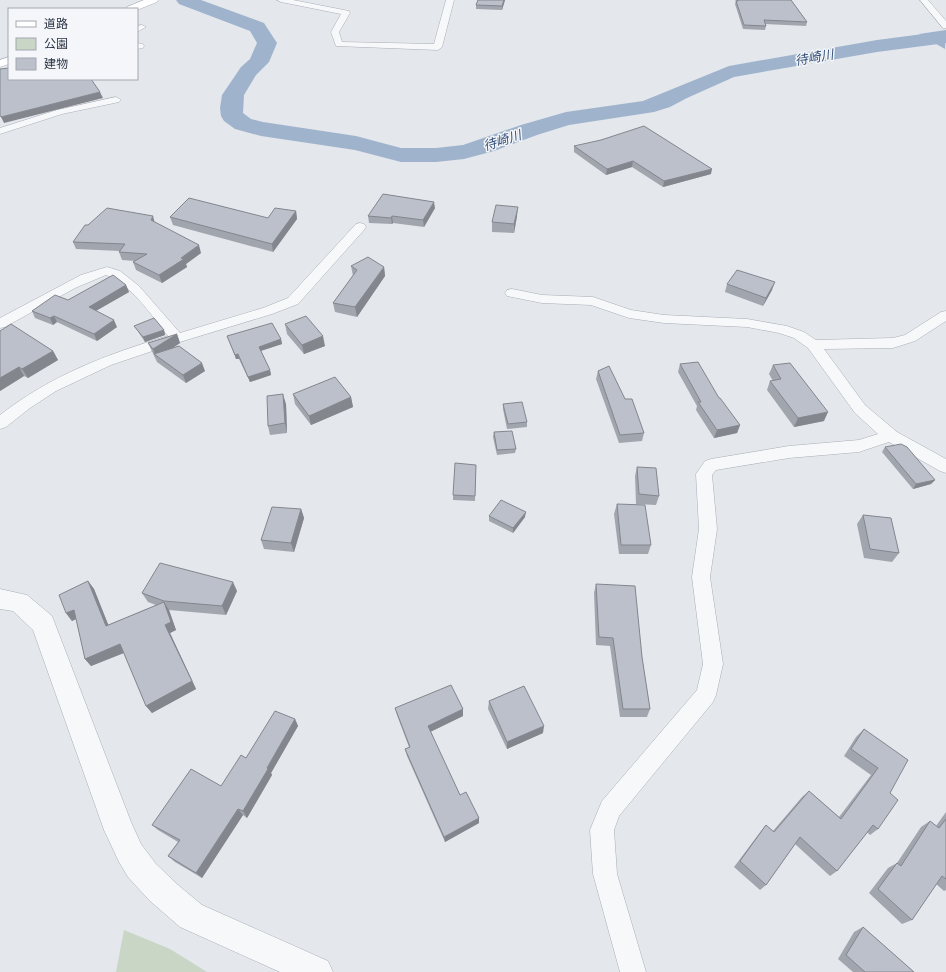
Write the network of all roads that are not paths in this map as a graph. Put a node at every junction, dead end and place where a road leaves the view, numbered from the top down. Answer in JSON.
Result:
{"nodes":[{"id":1,"x":153,"y":0,"type":"edge"},
{"id":2,"x":281,"y":0,"type":"edge"},
{"id":3,"x":450,"y":0,"type":"edge"},
{"id":4,"x":924,"y":0,"type":"edge"},
{"id":5,"x":133,"y":8,"type":"edge"},
{"id":6,"x":945,"y":25,"type":"edge"},
{"id":7,"x":116,"y":100,"type":"dead end"},
{"id":8,"x":0,"y":131,"type":"edge"},
{"id":9,"x":360,"y":227,"type":"dead end"},
{"id":10,"x":512,"y":293,"type":"dead end"},
{"id":11,"x":946,"y":315,"type":"edge"},
{"id":12,"x":0,"y":324,"type":"edge"},
{"id":13,"x":176,"y":339,"type":"junction"},
{"id":14,"x":813,"y":344,"type":"junction"},
{"id":15,"x":0,"y":423,"type":"edge"},
{"id":16,"x":891,"y":436,"type":"junction"},
{"id":17,"x":946,"y":468,"type":"edge"},
{"id":18,"x":0,"y":599,"type":"edge"},
{"id":19,"x":317,"y":972,"type":"edge"},
{"id":20,"x":633,"y":972,"type":"edge"}],
"edges":[{"from":1,"to":5,"type":"main road"},
{"from":2,"to":3,"type":"street"},
{"from":4,"to":6,"type":"street"},
{"from":7,"to":8,"type":"street"},
{"from":9,"to":13,"type":"street"},
{"from":10,"to":14,"type":"street"},
{"from":11,"to":14,"type":"street"},
{"from":12,"to":13,"type":"street"},
{"from":13,"to":15,"type":"street"},
{"from":14,"to":16,"type":"street"},
{"from":16,"to":17,"type":"street"},
{"from":16,"to":20,"type":"street"},
{"from":18,"to":19,"type":"street"}]}
